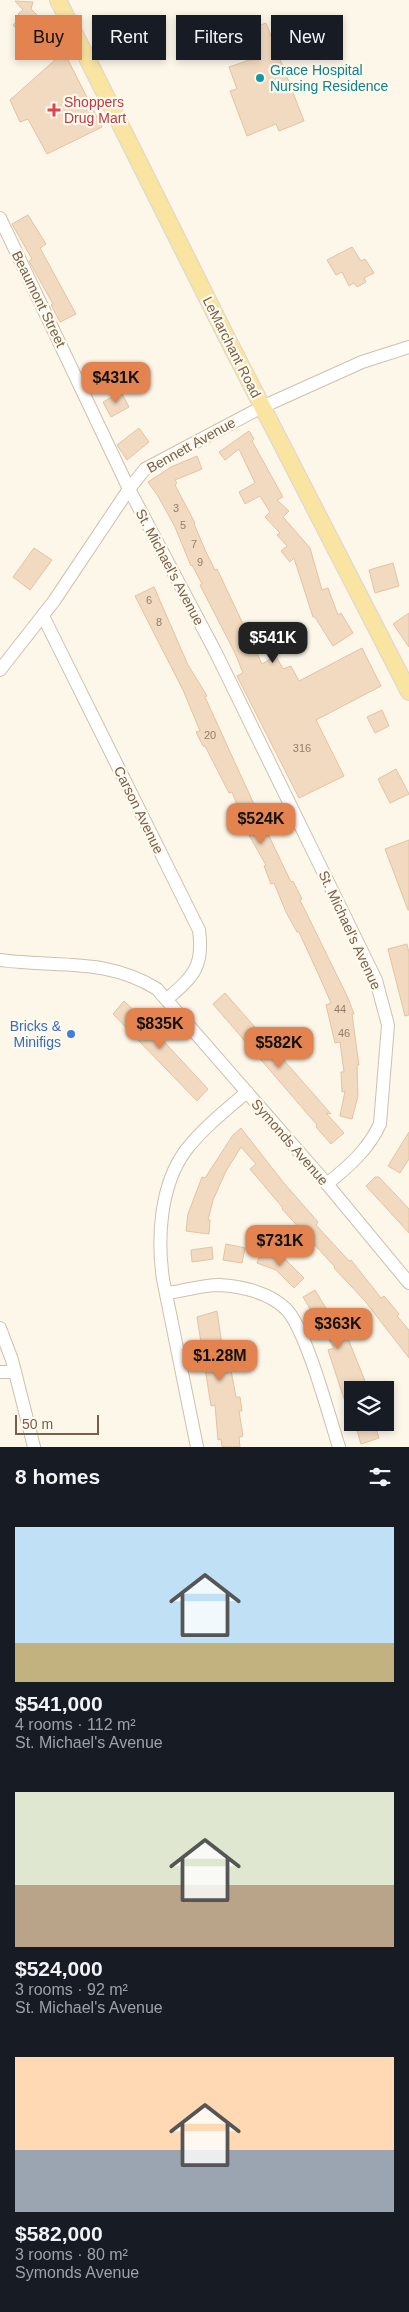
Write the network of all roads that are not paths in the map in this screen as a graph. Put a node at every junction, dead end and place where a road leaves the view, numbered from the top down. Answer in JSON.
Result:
{"nodes":[{"id":1,"x":58,"y":0,"type":"edge"},
{"id":2,"x":0,"y":218,"type":"edge"},
{"id":3,"x":409,"y":347,"type":"edge"},
{"id":4,"x":262,"y":407,"type":"junction"},
{"id":5,"x":129,"y":488,"type":"junction"},
{"id":6,"x":43,"y":616,"type":"junction"},
{"id":7,"x":0,"y":670,"type":"edge"},
{"id":8,"x":409,"y":692,"type":"edge"},
{"id":9,"x":0,"y":960,"type":"edge"},
{"id":10,"x":167,"y":999,"type":"junction"},
{"id":11,"x":247,"y":1092,"type":"junction"},
{"id":12,"x":327,"y":1184,"type":"junction"},
{"id":13,"x":409,"y":1283,"type":"edge"},
{"id":14,"x":167,"y":1293,"type":"junction"},
{"id":15,"x":0,"y":1328,"type":"edge"},
{"id":16,"x":0,"y":1372,"type":"edge"},
{"id":17,"x":15,"y":1372,"type":"junction"},
{"id":18,"x":34,"y":1447,"type":"edge"},
{"id":19,"x":198,"y":1447,"type":"edge"},
{"id":20,"x":339,"y":1447,"type":"edge"}],
"edges":[{"from":1,"to":4,"type":"main road","name":"LeMarchant Road"},
{"from":2,"to":5,"type":"street","name":"Beaumont Street"},
{"from":3,"to":4,"type":"street","name":"Bennett Avenue"},
{"from":4,"to":5,"type":"street","name":"Bennett Avenue"},
{"from":4,"to":8,"type":"main road","name":"LeMarchant Road"},
{"from":5,"to":6,"type":"street","name":"Bennett Avenue"},
{"from":5,"to":12,"type":"street","name":"St. Michael's Avenue"},
{"from":6,"to":7,"type":"street","name":"Bennett Avenue"},
{"from":6,"to":10,"type":"street","name":"Carson Avenue"},
{"from":9,"to":10,"type":"street","name":"Symonds Avenue"},
{"from":10,"to":11,"type":"street","name":"Symonds Avenue"},
{"from":11,"to":12,"type":"street","name":"Symonds Avenue"},
{"from":11,"to":14,"type":"street"},
{"from":12,"to":13,"type":"street","name":"Symonds Avenue"},
{"from":14,"to":19,"type":"street"},
{"from":14,"to":20,"type":"street"},
{"from":15,"to":17,"type":"street"},
{"from":16,"to":17,"type":"street"},
{"from":17,"to":18,"type":"street"}]}
